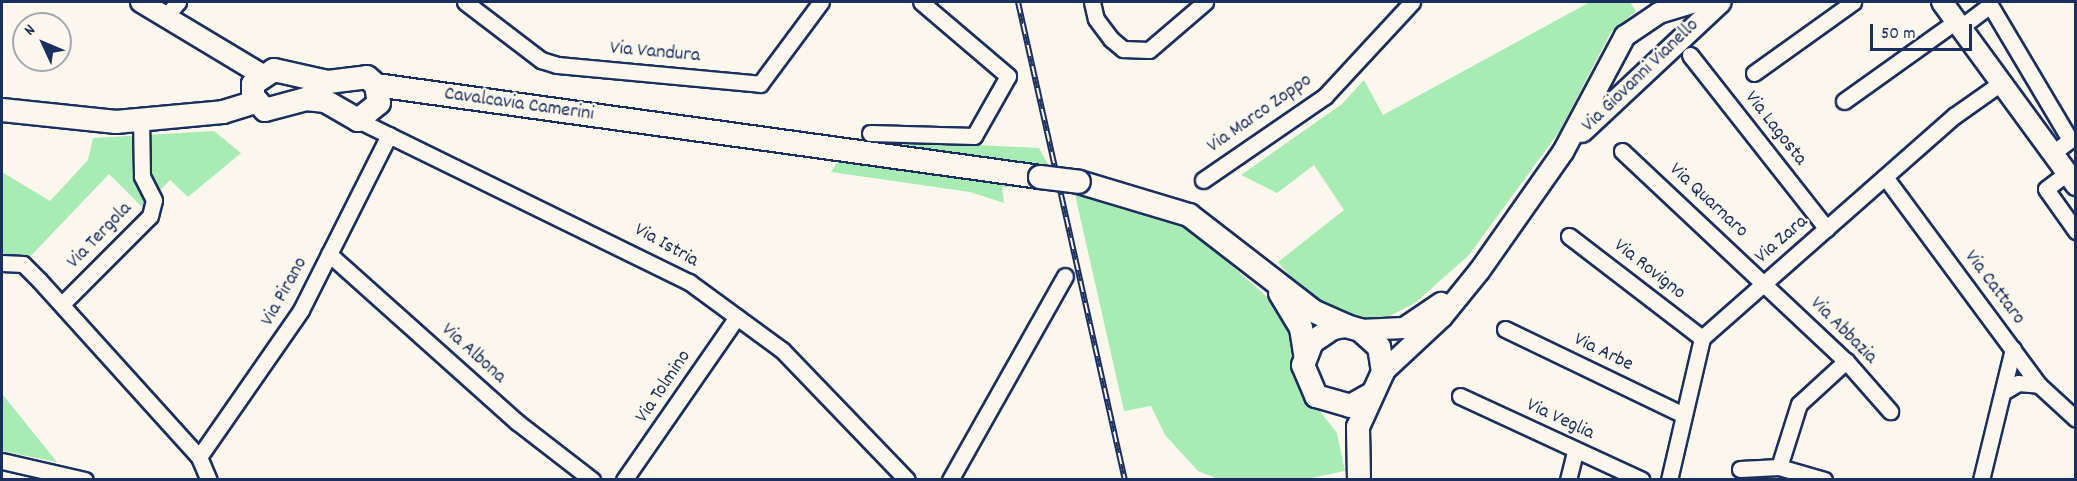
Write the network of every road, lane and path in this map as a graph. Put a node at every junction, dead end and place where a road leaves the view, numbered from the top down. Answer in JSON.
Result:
{"nodes":[{"id":1,"x":141,"y":2,"type":"edge"},
{"id":2,"x":178,"y":2,"type":"edge"},
{"id":3,"x":465,"y":2,"type":"edge"},
{"id":4,"x":821,"y":2,"type":"edge"},
{"id":5,"x":921,"y":2,"type":"edge"},
{"id":6,"x":1092,"y":2,"type":"edge"},
{"id":7,"x":1205,"y":2,"type":"edge"},
{"id":8,"x":1412,"y":2,"type":"edge"},
{"id":9,"x":1695,"y":2,"type":"edge"},
{"id":10,"x":1721,"y":2,"type":"edge"},
{"id":11,"x":1853,"y":2,"type":"edge"},
{"id":12,"x":1942,"y":2,"type":"edge"},
{"id":13,"x":165,"y":17,"type":"junction"},
{"id":14,"x":1958,"y":24,"type":"junction"},
{"id":15,"x":1690,"y":55,"type":"dead end"},
{"id":16,"x":1754,"y":73,"type":"dead end"},
{"id":17,"x":261,"y":74,"type":"junction"},
{"id":18,"x":287,"y":75,"type":"junction"},
{"id":19,"x":343,"y":80,"type":"junction"},
{"id":20,"x":2001,"y":83,"type":"junction"},
{"id":21,"x":376,"y":85,"type":"junction"},
{"id":22,"x":1844,"y":101,"type":"dead end"},
{"id":23,"x":255,"y":102,"type":"junction"},
{"id":24,"x":289,"y":105,"type":"junction"},
{"id":25,"x":338,"y":108,"type":"junction"},
{"id":26,"x":2,"y":110,"type":"edge"},
{"id":27,"x":358,"y":120,"type":"junction"},
{"id":28,"x":141,"y":121,"type":"junction"},
{"id":29,"x":870,"y":133,"type":"dead end"},
{"id":30,"x":389,"y":135,"type":"junction"},
{"id":31,"x":1622,"y":151,"type":"dead end"},
{"id":32,"x":1563,"y":152,"type":"junction"},
{"id":33,"x":2053,"y":153,"type":"junction"},
{"id":34,"x":1885,"y":177,"type":"junction"},
{"id":35,"x":2071,"y":179,"type":"edge"},
{"id":36,"x":1203,"y":180,"type":"dead end"},
{"id":37,"x":1827,"y":229,"type":"junction"},
{"id":38,"x":2076,"y":231,"type":"edge"},
{"id":39,"x":1569,"y":236,"type":"dead end"},
{"id":40,"x":329,"y":254,"type":"junction"},
{"id":41,"x":2,"y":262,"type":"edge"},
{"id":42,"x":1480,"y":270,"type":"junction"},
{"id":43,"x":1065,"y":276,"type":"dead end"},
{"id":44,"x":1269,"y":278,"type":"junction"},
{"id":45,"x":1765,"y":283,"type":"junction"},
{"id":46,"x":62,"y":304,"type":"junction"},
{"id":47,"x":737,"y":317,"type":"junction"},
{"id":48,"x":1353,"y":328,"type":"junction"},
{"id":49,"x":1505,"y":329,"type":"dead end"},
{"id":50,"x":1702,"y":338,"type":"junction"},
{"id":51,"x":2013,"y":349,"type":"junction"},
{"id":52,"x":1305,"y":354,"type":"junction"},
{"id":53,"x":1846,"y":361,"type":"junction"},
{"id":54,"x":1383,"y":372,"type":"junction"},
{"id":55,"x":2039,"y":385,"type":"junction"},
{"id":56,"x":2003,"y":392,"type":"junction"},
{"id":57,"x":1372,"y":394,"type":"junction"},
{"id":58,"x":1460,"y":396,"type":"dead end"},
{"id":59,"x":1326,"y":402,"type":"junction"},
{"id":60,"x":1890,"y":411,"type":"dead end"},
{"id":61,"x":1682,"y":414,"type":"junction"},
{"id":62,"x":2076,"y":419,"type":"edge"},
{"id":63,"x":1575,"y":451,"type":"junction"},
{"id":64,"x":199,"y":458,"type":"junction"},
{"id":65,"x":2,"y":461,"type":"edge"},
{"id":66,"x":1779,"y":467,"type":"junction"},
{"id":67,"x":1740,"y":469,"type":"dead end"},
{"id":68,"x":1358,"y":472,"type":"edge"},
{"id":69,"x":85,"y":480,"type":"edge"},
{"id":70,"x":209,"y":480,"type":"edge"},
{"id":71,"x":592,"y":480,"type":"edge"},
{"id":72,"x":624,"y":480,"type":"edge"},
{"id":73,"x":907,"y":480,"type":"edge"},
{"id":74,"x":950,"y":480,"type":"edge"},
{"id":75,"x":1568,"y":480,"type":"edge"},
{"id":76,"x":1642,"y":480,"type":"edge"},
{"id":77,"x":1669,"y":480,"type":"edge"},
{"id":78,"x":1824,"y":480,"type":"edge"},
{"id":79,"x":1981,"y":480,"type":"edge"}],
"edges":[{"from":1,"to":13,"type":"street"},
{"from":2,"to":13,"type":"street"},
{"from":3,"to":4,"type":"street","name":"Via Vandura"},
{"from":5,"to":29,"type":"street"},
{"from":6,"to":7,"type":"street"},
{"from":8,"to":36,"type":"street","name":"Via Marco Zoppo"},
{"from":9,"to":32,"type":"street","name":"Via Giovanni Vianello"},
{"from":10,"to":32,"type":"street","name":"Via Giovanni Vianello"},
{"from":11,"to":16,"type":"street"},
{"from":12,"to":14,"type":"street"},
{"from":13,"to":17,"type":"street"},
{"from":14,"to":20,"type":"street"},
{"from":14,"to":22,"type":"street"},
{"from":14,"to":33,"type":"street"},
{"from":15,"to":37,"type":"street","name":"Via Lagosta"},
{"from":17,"to":18,"type":"main road"},
{"from":17,"to":23,"type":"main road"},
{"from":18,"to":19,"type":"main road"},
{"from":18,"to":24,"type":"main road"},
{"from":19,"to":21,"type":"main road"},
{"from":19,"to":25,"type":"main road"},
{"from":20,"to":33,"type":"street"},
{"from":20,"to":34,"type":"street","name":"Via Zara"},
{"from":21,"to":27,"type":"main road"},
{"from":21,"to":44,"type":"main road","name":"Cavalcavia Camerini","bridge":true},
{"from":23,"to":24,"type":"main road"},
{"from":23,"to":28,"type":"main road"},
{"from":24,"to":25,"type":"main road"},
{"from":25,"to":27,"type":"main road"},
{"from":26,"to":28,"type":"main road"},
{"from":27,"to":30,"type":"street","name":"Via Istria"},
{"from":28,"to":46,"type":"street","name":"Via Tergola"},
{"from":30,"to":40,"type":"street","name":"Via Pirano"},
{"from":30,"to":47,"type":"street","name":"Via Istria"},
{"from":31,"to":45,"type":"street","name":"Via Quarnaro"},
{"from":32,"to":42,"type":"street","name":"Via Giovanni Vianello"},
{"from":33,"to":35,"type":"street"},
{"from":34,"to":37,"type":"street","name":"Via Zara"},
{"from":34,"to":51,"type":"street","name":"Via Cattaro"},
{"from":35,"to":38,"type":"street"},
{"from":37,"to":45,"type":"street","name":"Via Zara"},
{"from":39,"to":50,"type":"street","name":"Via Rovigno"},
{"from":40,"to":64,"type":"street","name":"Via Pirano"},
{"from":40,"to":71,"type":"street","name":"Via Albona"},
{"from":41,"to":46,"type":"street"},
{"from":42,"to":48,"type":"street","name":"Via Giovanni Vianello"},
{"from":42,"to":54,"type":"street","name":"Via Giovanni Vianello"},
{"from":43,"to":74,"type":"street"},
{"from":44,"to":48,"type":"main road"},
{"from":44,"to":52,"type":"main road"},
{"from":45,"to":50,"type":"street","name":"Via Zara"},
{"from":45,"to":53,"type":"street","name":"Via Abbazia"},
{"from":46,"to":64,"type":"street"},
{"from":47,"to":72,"type":"street","name":"Via Tolmino"},
{"from":47,"to":73,"type":"street","name":"Via Istria"},
{"from":48,"to":52,"type":"main road"},
{"from":48,"to":54,"type":"main road"},
{"from":49,"to":61,"type":"street","name":"Via Arbe"},
{"from":50,"to":61,"type":"street"},
{"from":51,"to":55,"type":"street","name":"Via Cattaro"},
{"from":51,"to":56,"type":"street"},
{"from":52,"to":59,"type":"main road"},
{"from":53,"to":60,"type":"street","name":"Via Abbazia"},
{"from":53,"to":66,"type":"street"},
{"from":54,"to":57,"type":"main road"},
{"from":55,"to":56,"type":"street"},
{"from":55,"to":62,"type":"street","name":"Via Cattaro"},
{"from":56,"to":79,"type":"street"},
{"from":57,"to":59,"type":"main road"},
{"from":57,"to":68,"type":"main road"},
{"from":58,"to":63,"type":"street","name":"Via Veglia"},
{"from":59,"to":68,"type":"main road"},
{"from":61,"to":77,"type":"street"},
{"from":63,"to":75,"type":"street"},
{"from":63,"to":76,"type":"street","name":"Via Veglia"},
{"from":64,"to":70,"type":"street"},
{"from":65,"to":69,"type":"street"},
{"from":66,"to":67,"type":"street"},
{"from":66,"to":78,"type":"street"}]}
